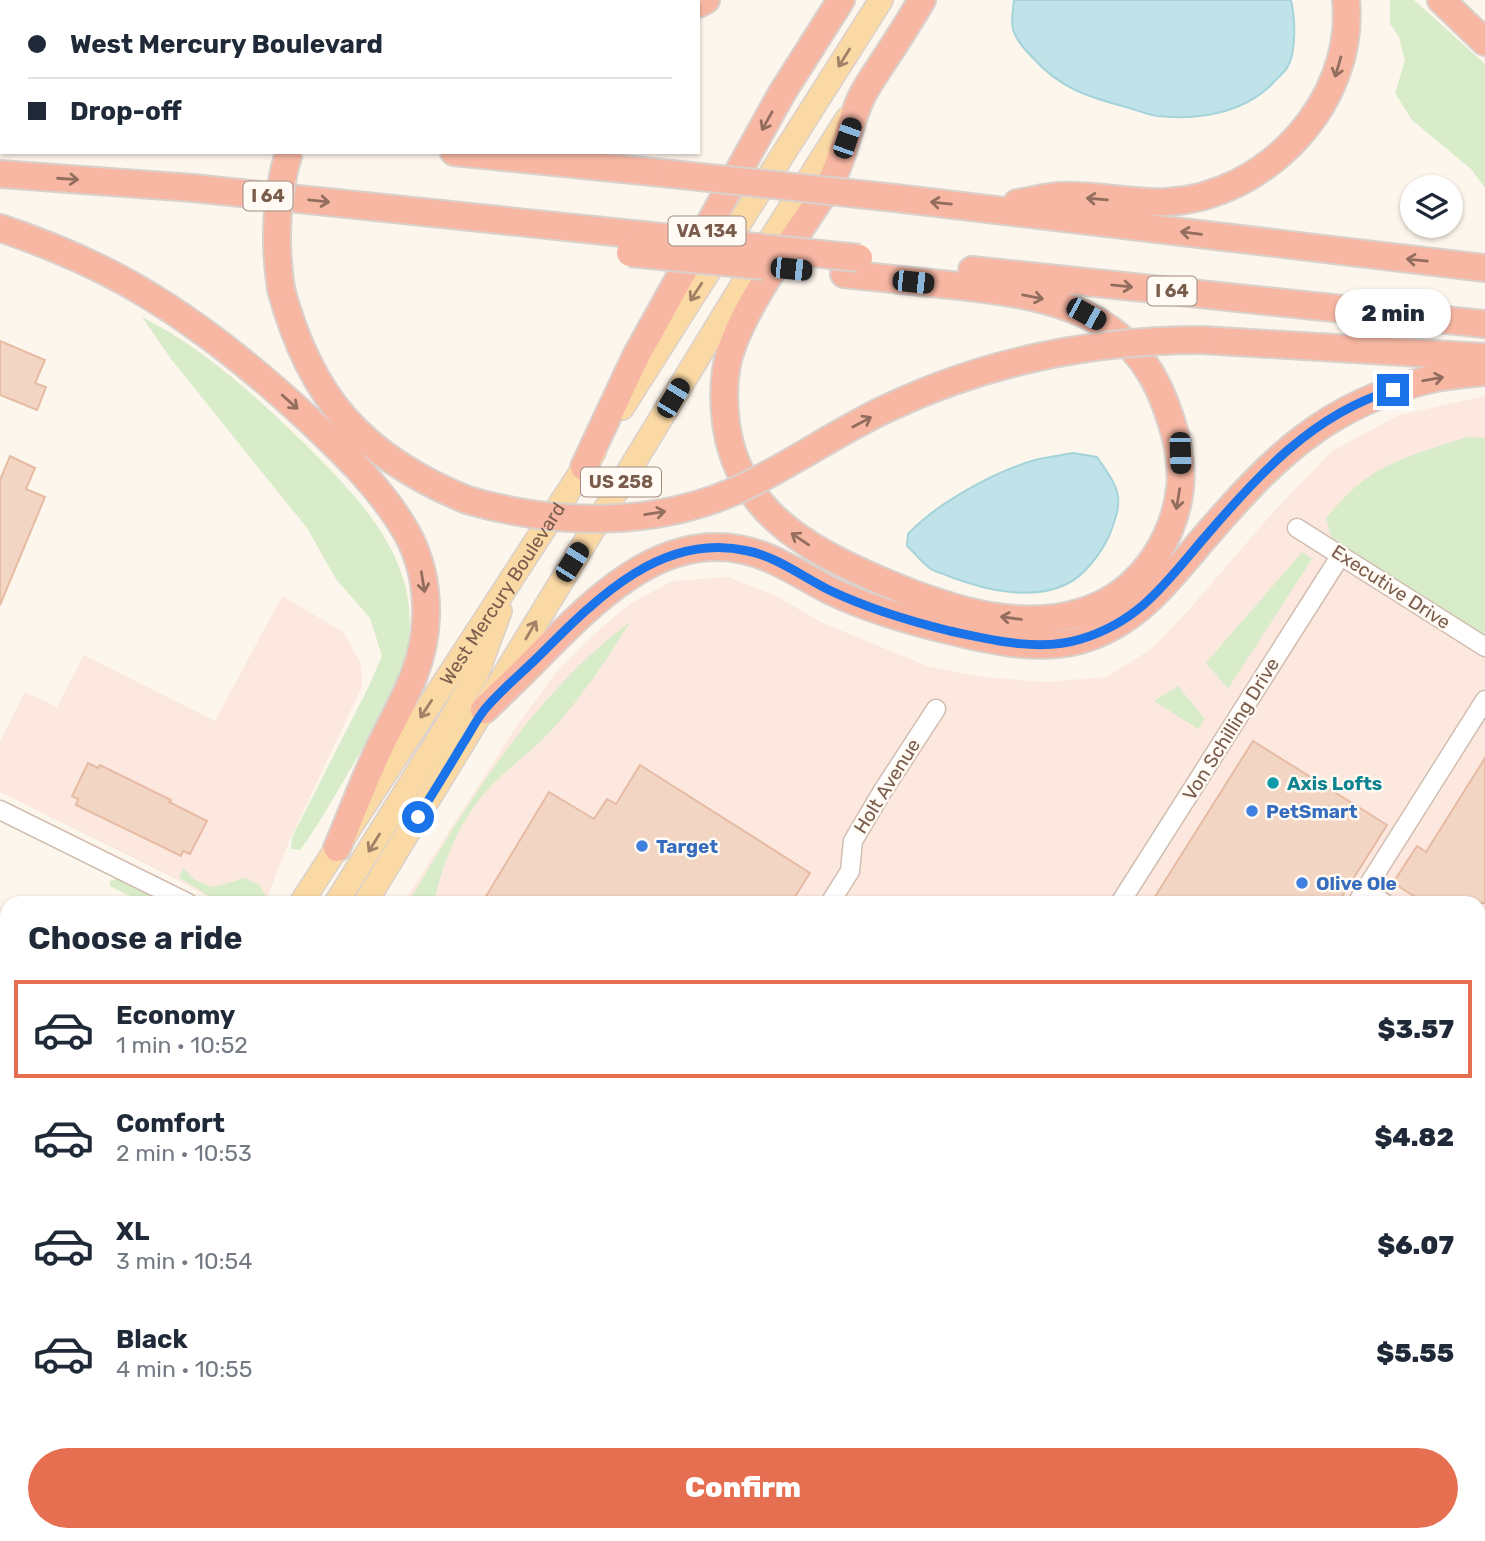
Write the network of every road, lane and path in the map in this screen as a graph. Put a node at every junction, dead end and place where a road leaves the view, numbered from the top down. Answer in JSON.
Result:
{"nodes":[{"id":1,"x":841,"y":0,"type":"edge"},
{"id":2,"x":880,"y":0,"type":"edge"},
{"id":3,"x":1346,"y":0,"type":"edge"},
{"id":4,"x":1441,"y":0,"type":"edge"},
{"id":5,"x":921,"y":4,"type":"edge"},
{"id":6,"x":1485,"y":42,"type":"edge"},
{"id":7,"x":862,"y":97,"type":"junction"},
{"id":8,"x":288,"y":154,"type":"edge"},
{"id":9,"x":474,"y":154,"type":"edge"},
{"id":10,"x":0,"y":174,"type":"edge"},
{"id":11,"x":986,"y":208,"type":"junction"},
{"id":12,"x":0,"y":228,"type":"edge"},
{"id":13,"x":851,"y":266,"type":"junction"},
{"id":14,"x":1485,"y":268,"type":"edge"},
{"id":15,"x":1485,"y":324,"type":"edge"},
{"id":16,"x":1485,"y":357,"type":"edge"},
{"id":17,"x":1485,"y":372,"type":"edge"},
{"id":18,"x":584,"y":467,"type":"junction"},
{"id":19,"x":1297,"y":527,"type":"dead end"},
{"id":20,"x":1341,"y":555,"type":"junction"},
{"id":21,"x":518,"y":566,"type":"junction"},
{"id":22,"x":1485,"y":647,"type":"edge"},
{"id":23,"x":1485,"y":700,"type":"edge"},
{"id":24,"x":936,"y":709,"type":"dead end"},
{"id":25,"x":484,"y":710,"type":"junction"},
{"id":26,"x":0,"y":810,"type":"edge"},
{"id":27,"x":337,"y":848,"type":"junction"},
{"id":28,"x":174,"y":896,"type":"edge"},
{"id":29,"x":306,"y":896,"type":"edge"},
{"id":30,"x":340,"y":896,"type":"edge"},
{"id":31,"x":369,"y":896,"type":"edge"},
{"id":32,"x":834,"y":896,"type":"edge"},
{"id":33,"x":1124,"y":896,"type":"edge"},
{"id":34,"x":1362,"y":896,"type":"edge"}],
"edges":[{"from":1,"to":18,"type":"highway","number":"VA 134","one_way":true},
{"from":2,"to":18,"type":"main road","name":"West Mercury Boulevard","number":"US 258","one_way":true},
{"from":3,"to":11,"type":"highway","one_way":true},
{"from":4,"to":6,"type":"highway"},
{"from":5,"to":7,"type":"highway","number":"US 258"},
{"from":13,"to":7,"type":"highway","one_way":true},
{"from":25,"to":7,"type":"main road","number":"US 258","one_way":true},
{"from":8,"to":16,"type":"highway","one_way":true,"bridge":true},
{"from":11,"to":9,"type":"highway","one_way":true,"bridge":true},
{"from":10,"to":13,"type":"highway","number":"I 64","one_way":true,"bridge":true},
{"from":14,"to":11,"type":"highway","one_way":true},
{"from":12,"to":27,"type":"highway","one_way":true},
{"from":13,"to":15,"type":"highway","number":"I 64","one_way":true},
{"from":25,"to":17,"type":"highway","one_way":true},
{"from":18,"to":21,"type":"main road","name":"West Mercury Boulevard","number":"US 258"},
{"from":19,"to":20,"type":"street","name":"Executive Drive"},
{"from":20,"to":22,"type":"street","name":"Executive Drive"},
{"from":20,"to":33,"type":"street","name":"Von Schilling Drive"},
{"from":21,"to":27,"type":"main road","name":"West Mercury Boulevard","number":"US 258","one_way":true},
{"from":21,"to":30,"type":"main road","one_way":true},
{"from":23,"to":34,"type":"street"},
{"from":24,"to":32,"type":"street","name":"Holt Avenue"},
{"from":25,"to":31,"type":"main road","number":"US 258"},
{"from":26,"to":28,"type":"street"},
{"from":27,"to":29,"type":"main road","name":"West Mercury Boulevard","number":"US 258"}]}
